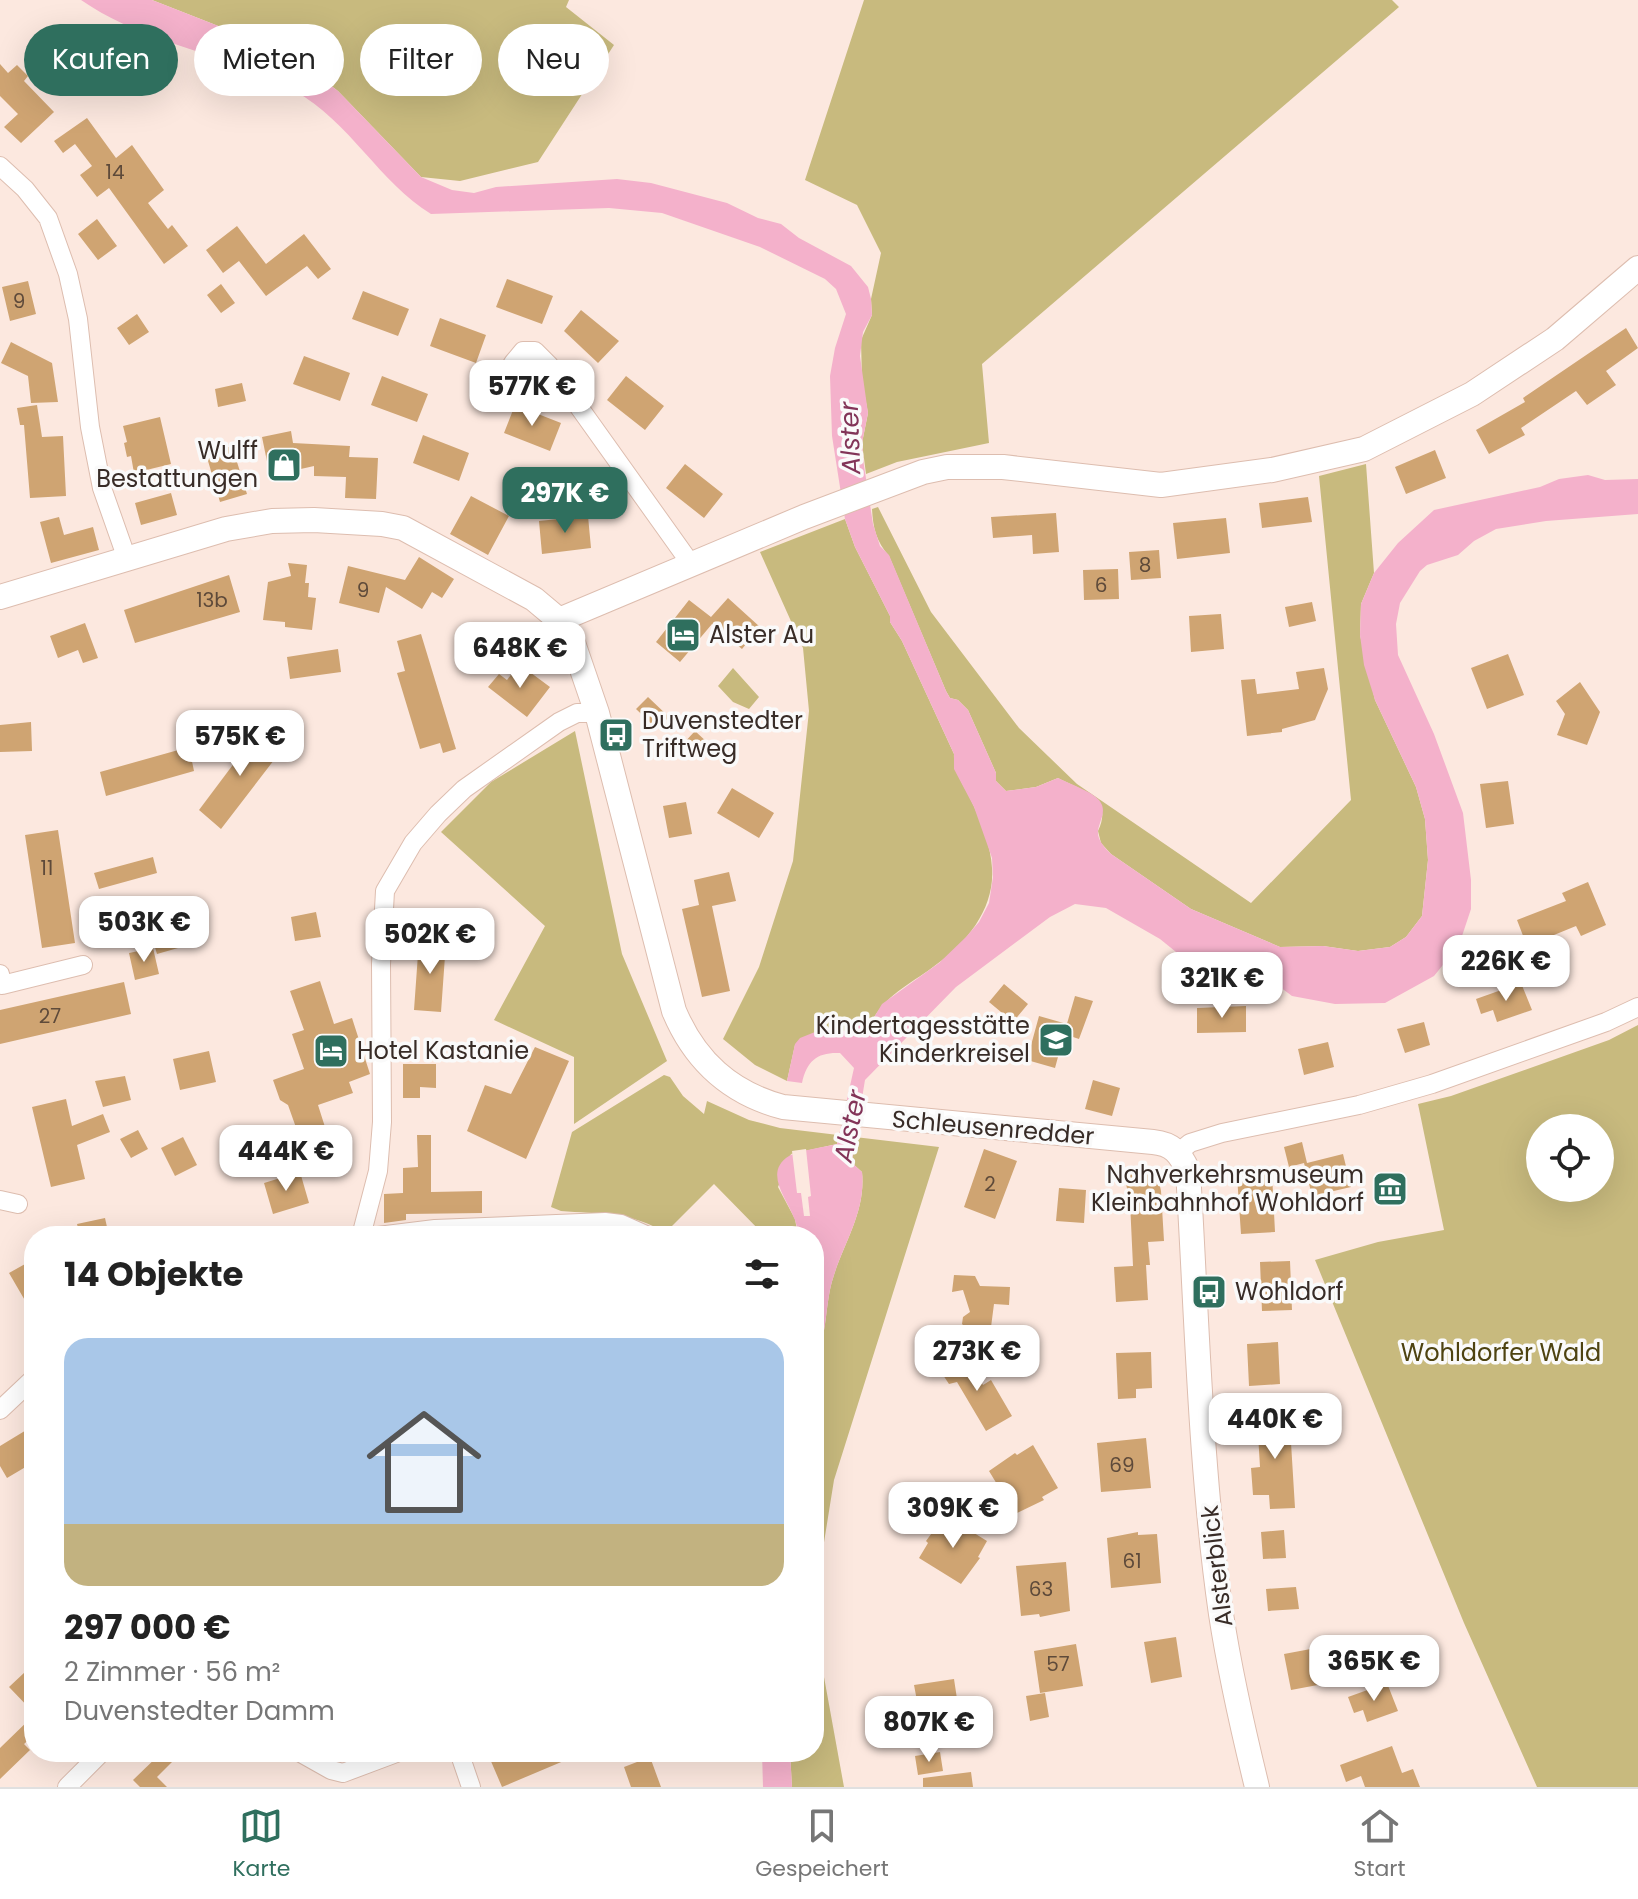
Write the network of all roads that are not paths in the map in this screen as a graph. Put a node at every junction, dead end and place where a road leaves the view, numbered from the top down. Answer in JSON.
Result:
{"nodes":[{"id":1,"x":0,"y":166,"type":"edge"},
{"id":2,"x":1638,"y":268,"type":"edge"},
{"id":3,"x":549,"y":365,"type":"dead end"},
{"id":4,"x":127,"y":559,"type":"junction"},
{"id":5,"x":691,"y":564,"type":"junction"},
{"id":6,"x":0,"y":597,"type":"edge"},
{"id":7,"x":559,"y":620,"type":"junction"},
{"id":8,"x":597,"y":713,"type":"junction"},
{"id":9,"x":83,"y":965,"type":"dead end"},
{"id":10,"x":1,"y":981,"type":"edge"},
{"id":11,"x":1638,"y":1007,"type":"edge"},
{"id":12,"x":1179,"y":1152,"type":"junction"},
{"id":13,"x":364,"y":1226,"type":"edge"},
{"id":14,"x":502,"y":1226,"type":"edge"},
{"id":15,"x":626,"y":1226,"type":"edge"},
{"id":16,"x":24,"y":1387,"type":"edge"},
{"id":17,"x":0,"y":1410,"type":"edge"},
{"id":18,"x":92,"y":1762,"type":"edge"},
{"id":19,"x":317,"y":1762,"type":"edge"},
{"id":20,"x":372,"y":1762,"type":"edge"},
{"id":21,"x":462,"y":1762,"type":"edge"},
{"id":22,"x":67,"y":1787,"type":"edge"},
{"id":23,"x":471,"y":1787,"type":"edge"},
{"id":24,"x":1257,"y":1787,"type":"edge"}],
"edges":[{"from":1,"to":4,"type":"street"},
{"from":2,"to":5,"type":"street"},
{"from":3,"to":5,"type":"street"},
{"from":4,"to":6,"type":"street"},
{"from":4,"to":7,"type":"street"},
{"from":5,"to":7,"type":"street"},
{"from":7,"to":8,"type":"street","name":"Schleusenredder"},
{"from":8,"to":12,"type":"street","name":"Schleusenredder"},
{"from":8,"to":13,"type":"street"},
{"from":9,"to":10,"type":"street"},
{"from":11,"to":12,"type":"street"},
{"from":12,"to":24,"type":"street","name":"Alsterblick"},
{"from":14,"to":15,"type":"street"},
{"from":16,"to":17,"type":"street"},
{"from":18,"to":22,"type":"street"},
{"from":19,"to":20,"type":"street"},
{"from":21,"to":23,"type":"street"}]}
